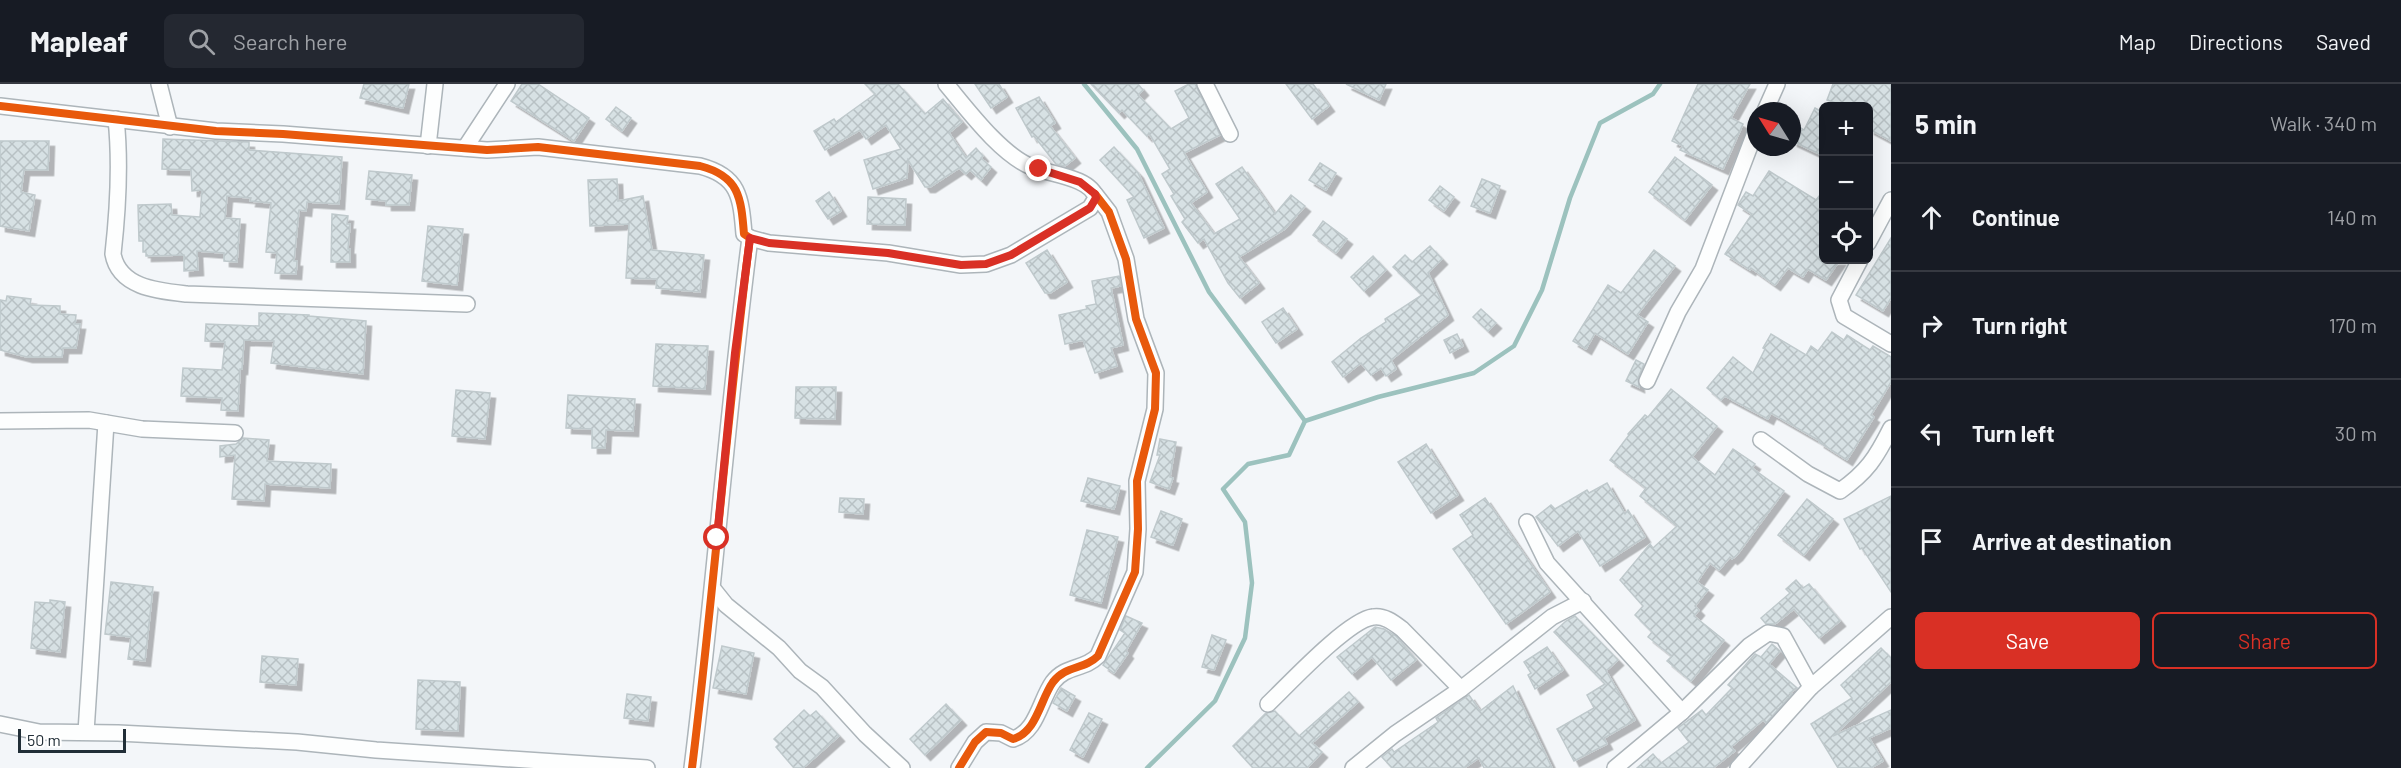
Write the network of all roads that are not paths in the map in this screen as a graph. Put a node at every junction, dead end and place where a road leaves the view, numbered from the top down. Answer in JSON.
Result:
{"nodes":[{"id":1,"x":159,"y":84,"type":"edge"},
{"id":2,"x":435,"y":84,"type":"edge"},
{"id":3,"x":507,"y":84,"type":"edge"},
{"id":4,"x":946,"y":84,"type":"edge"},
{"id":5,"x":1205,"y":84,"type":"edge"},
{"id":6,"x":1777,"y":84,"type":"edge"},
{"id":7,"x":1769,"y":102,"type":"edge"},
{"id":8,"x":0,"y":106,"type":"edge"},
{"id":9,"x":116,"y":119,"type":"junction"},
{"id":10,"x":170,"y":127,"type":"junction"},
{"id":11,"x":1230,"y":134,"type":"dead end"},
{"id":12,"x":428,"y":146,"type":"junction"},
{"id":13,"x":465,"y":148,"type":"junction"},
{"id":14,"x":1747,"y":154,"type":"edge"},
{"id":15,"x":1095,"y":194,"type":"junction"},
{"id":16,"x":1891,"y":200,"type":"edge"},
{"id":17,"x":1873,"y":235,"type":"edge"},
{"id":18,"x":750,"y":238,"type":"junction"},
{"id":19,"x":1858,"y":264,"type":"edge"},
{"id":20,"x":467,"y":304,"type":"dead end"},
{"id":21,"x":1891,"y":344,"type":"edge"},
{"id":22,"x":1647,"y":381,"type":"dead end"},
{"id":23,"x":0,"y":421,"type":"edge"},
{"id":24,"x":106,"y":423,"type":"junction"},
{"id":25,"x":1891,"y":428,"type":"edge"},
{"id":26,"x":235,"y":433,"type":"dead end"},
{"id":27,"x":1761,"y":440,"type":"dead end"},
{"id":28,"x":1527,"y":522,"type":"dead end"},
{"id":29,"x":714,"y":590,"type":"junction"},
{"id":30,"x":1583,"y":601,"type":"junction"},
{"id":31,"x":1891,"y":617,"type":"edge"},
{"id":32,"x":1811,"y":687,"type":"junction"},
{"id":33,"x":1461,"y":689,"type":"junction"},
{"id":34,"x":1268,"y":704,"type":"dead end"},
{"id":35,"x":1682,"y":712,"type":"junction"},
{"id":36,"x":0,"y":724,"type":"edge"},
{"id":37,"x":86,"y":732,"type":"junction"},
{"id":38,"x":647,"y":768,"type":"edge"},
{"id":39,"x":692,"y":768,"type":"edge"},
{"id":40,"x":902,"y":768,"type":"edge"},
{"id":41,"x":959,"y":768,"type":"edge"},
{"id":42,"x":1353,"y":768,"type":"edge"},
{"id":43,"x":1615,"y":768,"type":"edge"},
{"id":44,"x":1738,"y":768,"type":"edge"}],
"edges":[{"from":1,"to":10,"type":"street"},
{"from":2,"to":12,"type":"street"},
{"from":3,"to":13,"type":"street"},
{"from":4,"to":15,"type":"street"},
{"from":5,"to":11,"type":"street"},
{"from":6,"to":7,"type":"street"},
{"from":8,"to":9,"type":"street"},
{"from":9,"to":10,"type":"street"},
{"from":9,"to":20,"type":"street"},
{"from":10,"to":12,"type":"street"},
{"from":12,"to":13,"type":"street"},
{"from":13,"to":18,"type":"street"},
{"from":14,"to":22,"type":"street"},
{"from":15,"to":18,"type":"street"},
{"from":15,"to":41,"type":"street"},
{"from":16,"to":17,"type":"street"},
{"from":18,"to":29,"type":"street"},
{"from":19,"to":21,"type":"street"},
{"from":23,"to":24,"type":"street"},
{"from":24,"to":26,"type":"street"},
{"from":24,"to":37,"type":"street"},
{"from":25,"to":27,"type":"street"},
{"from":28,"to":30,"type":"street"},
{"from":29,"to":39,"type":"street"},
{"from":29,"to":40,"type":"street"},
{"from":30,"to":33,"type":"street"},
{"from":30,"to":35,"type":"street"},
{"from":31,"to":32,"type":"street"},
{"from":32,"to":35,"type":"street"},
{"from":32,"to":44,"type":"street"},
{"from":33,"to":34,"type":"street"},
{"from":33,"to":42,"type":"street"},
{"from":35,"to":43,"type":"street"},
{"from":36,"to":37,"type":"street"},
{"from":37,"to":38,"type":"street"}]}
